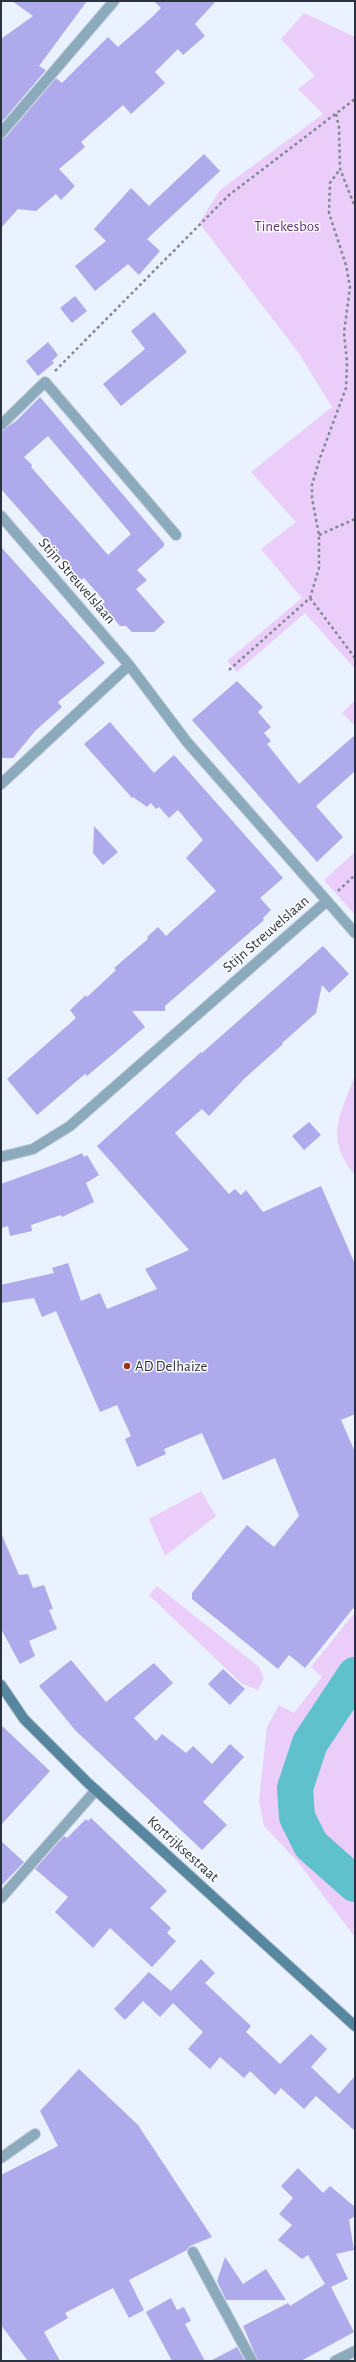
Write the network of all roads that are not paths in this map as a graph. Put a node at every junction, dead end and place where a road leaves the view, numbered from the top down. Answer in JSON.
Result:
{"nodes":[{"id":1,"x":114,"y":1,"type":"edge"},
{"id":2,"x":1,"y":134,"type":"edge"},
{"id":3,"x":1,"y":425,"type":"edge"},
{"id":4,"x":1,"y":516,"type":"edge"},
{"id":5,"x":176,"y":535,"type":"dead end"},
{"id":6,"x":129,"y":665,"type":"junction"},
{"id":7,"x":1,"y":784,"type":"edge"},
{"id":8,"x":327,"y":901,"type":"junction"},
{"id":9,"x":355,"y":932,"type":"edge"},
{"id":10,"x":1,"y":1157,"type":"edge"},
{"id":11,"x":1,"y":1685,"type":"edge"},
{"id":12,"x":96,"y":1790,"type":"junction"},
{"id":13,"x":1,"y":1898,"type":"edge"},
{"id":14,"x":355,"y":2026,"type":"edge"},
{"id":15,"x":35,"y":2134,"type":"dead end"},
{"id":16,"x":1,"y":2158,"type":"edge"},
{"id":17,"x":194,"y":2252,"type":"dead end"},
{"id":18,"x":355,"y":2351,"type":"edge"},
{"id":19,"x":252,"y":2361,"type":"edge"},
{"id":20,"x":335,"y":2361,"type":"edge"}],
"edges":[{"from":1,"to":2,"type":"street"},
{"from":3,"to":5,"type":"street"},
{"from":4,"to":6,"type":"street","name":"Stijn Streuvelslaan"},
{"from":6,"to":7,"type":"street"},
{"from":6,"to":8,"type":"street","name":"Stijn Streuvelslaan"},
{"from":8,"to":9,"type":"street"},
{"from":8,"to":10,"type":"street","name":"Stijn Streuvelslaan"},
{"from":11,"to":12,"type":"street","name":"Kortrijksestraat"},
{"from":12,"to":13,"type":"street"},
{"from":12,"to":14,"type":"street","name":"Kortrijksestraat"},
{"from":15,"to":16,"type":"street"},
{"from":17,"to":19,"type":"street"},
{"from":18,"to":20,"type":"street"}]}
